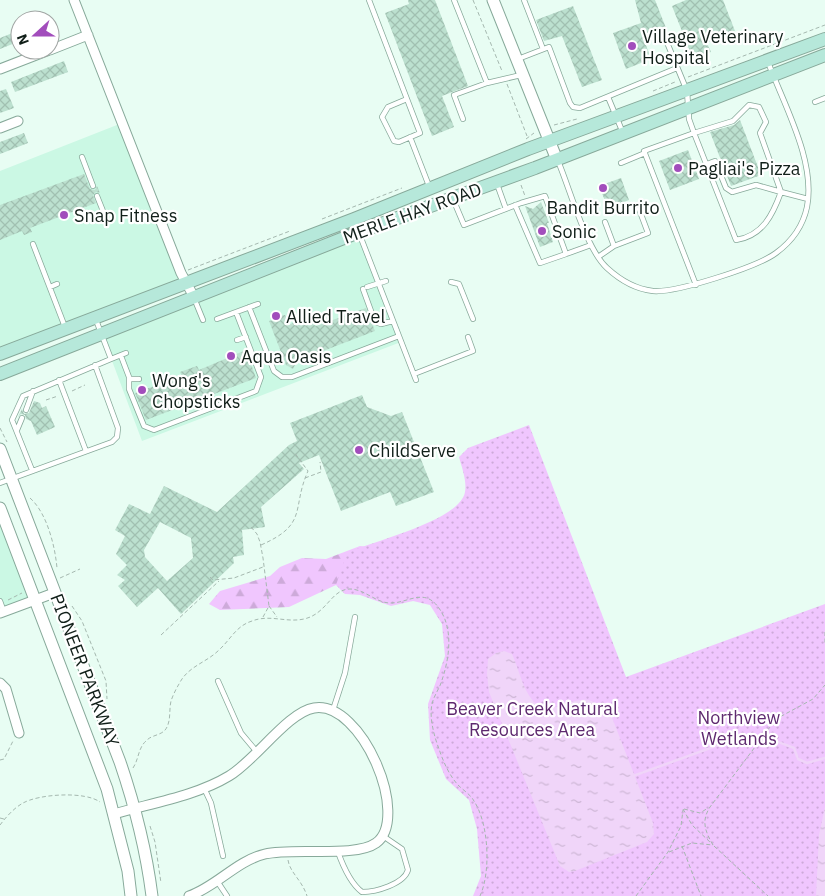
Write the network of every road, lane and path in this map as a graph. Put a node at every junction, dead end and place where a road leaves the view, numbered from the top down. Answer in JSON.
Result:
{"nodes":[{"id":1,"x":74,"y":0,"type":"edge"},
{"id":2,"x":369,"y":0,"type":"edge"},
{"id":3,"x":454,"y":0,"type":"edge"},
{"id":4,"x":473,"y":0,"type":"edge"},
{"id":5,"x":493,"y":0,"type":"edge"},
{"id":6,"x":524,"y":0,"type":"edge"},
{"id":7,"x":88,"y":35,"type":"junction"},
{"id":8,"x":825,"y":39,"type":"edge"},
{"id":9,"x":666,"y":40,"type":"dead end"},
{"id":10,"x":60,"y":46,"type":"edge"},
{"id":11,"x":543,"y":49,"type":"junction"},
{"id":12,"x":825,"y":55,"type":"edge"},
{"id":13,"x":24,"y":60,"type":"edge"},
{"id":14,"x":517,"y":60,"type":"junction"},
{"id":15,"x":768,"y":61,"type":"junction"},
{"id":16,"x":677,"y":68,"type":"junction"},
{"id":17,"x":0,"y":69,"type":"edge"},
{"id":18,"x":523,"y":74,"type":"junction"},
{"id":19,"x":773,"y":74,"type":"junction"},
{"id":20,"x":505,"y":79,"type":"junction"},
{"id":21,"x":486,"y":83,"type":"junction"},
{"id":22,"x":687,"y":91,"type":"junction"},
{"id":23,"x":608,"y":97,"type":"junction"},
{"id":24,"x":825,"y":98,"type":"edge"},
{"id":25,"x":407,"y":99,"type":"junction"},
{"id":26,"x":815,"y":102,"type":"dead end"},
{"id":27,"x":688,"y":108,"type":"junction"},
{"id":28,"x":616,"y":116,"type":"junction"},
{"id":29,"x":463,"y":118,"type":"dead end"},
{"id":30,"x":18,"y":121,"type":"dead end"},
{"id":31,"x":0,"y":128,"type":"edge"},
{"id":32,"x":694,"y":133,"type":"junction"},
{"id":33,"x":623,"y":134,"type":"junction"},
{"id":34,"x":527,"y":136,"type":"dead end"},
{"id":35,"x":410,"y":137,"type":"junction"},
{"id":36,"x":550,"y":141,"type":"junction"},
{"id":37,"x":645,"y":153,"type":"junction"},
{"id":38,"x":82,"y":157,"type":"dead end"},
{"id":39,"x":557,"y":160,"type":"junction"},
{"id":40,"x":621,"y":163,"type":"dead end"},
{"id":41,"x":706,"y":164,"type":"junction"},
{"id":42,"x":496,"y":183,"type":"junction"},
{"id":43,"x":93,"y":186,"type":"dead end"},
{"id":44,"x":429,"y":188,"type":"junction"},
{"id":45,"x":781,"y":192,"type":"junction"},
{"id":46,"x":97,"y":196,"type":"dead end"},
{"id":47,"x":453,"y":199,"type":"junction"},
{"id":48,"x":808,"y":199,"type":"junction"},
{"id":49,"x":515,"y":205,"type":"junction"},
{"id":50,"x":506,"y":208,"type":"junction"},
{"id":51,"x":639,"y":209,"type":"dead end"},
{"id":52,"x":105,"y":216,"type":"dead end"},
{"id":53,"x":354,"y":219,"type":"junction"},
{"id":54,"x":605,"y":222,"type":"dead end"},
{"id":55,"x":359,"y":232,"type":"junction"},
{"id":56,"x":33,"y":244,"type":"dead end"},
{"id":57,"x":591,"y":245,"type":"junction"},
{"id":58,"x":614,"y":246,"type":"junction"},
{"id":59,"x":566,"y":254,"type":"junction"},
{"id":60,"x":598,"y":257,"type":"junction"},
{"id":61,"x":386,"y":281,"type":"dead end"},
{"id":62,"x":451,"y":282,"type":"dead end"},
{"id":63,"x":378,"y":283,"type":"junction"},
{"id":64,"x":57,"y":284,"type":"dead end"},
{"id":65,"x":186,"y":284,"type":"junction"},
{"id":66,"x":696,"y":284,"type":"junction"},
{"id":67,"x":50,"y":287,"type":"junction"},
{"id":68,"x":194,"y":297,"type":"junction"},
{"id":69,"x":258,"y":304,"type":"dead end"},
{"id":70,"x":395,"y":304,"type":"dead end"},
{"id":71,"x":249,"y":307,"type":"junction"},
{"id":72,"x":388,"y":307,"type":"junction"},
{"id":73,"x":236,"y":312,"type":"junction"},
{"id":74,"x":95,"y":318,"type":"junction"},
{"id":75,"x":217,"y":319,"type":"dead end"},
{"id":76,"x":473,"y":319,"type":"dead end"},
{"id":77,"x":203,"y":320,"type":"dead end"},
{"id":78,"x":393,"y":320,"type":"junction"},
{"id":79,"x":65,"y":328,"type":"junction"},
{"id":80,"x":102,"y":334,"type":"junction"},
{"id":81,"x":399,"y":336,"type":"junction"},
{"id":82,"x":246,"y":337,"type":"junction"},
{"id":83,"x":468,"y":337,"type":"dead end"},
{"id":84,"x":238,"y":340,"type":"dead end"},
{"id":85,"x":411,"y":346,"type":"dead end"},
{"id":86,"x":404,"y":349,"type":"junction"},
{"id":87,"x":126,"y":353,"type":"dead end"},
{"id":88,"x":467,"y":353,"type":"junction"},
{"id":89,"x":0,"y":354,"type":"edge"},
{"id":90,"x":121,"y":356,"type":"junction"},
{"id":91,"x":111,"y":359,"type":"junction"},
{"id":92,"x":470,"y":360,"type":"dead end"},
{"id":93,"x":446,"y":361,"type":"junction"},
{"id":94,"x":95,"y":365,"type":"junction"},
{"id":95,"x":449,"y":368,"type":"dead end"},
{"id":96,"x":0,"y":374,"type":"edge"},
{"id":97,"x":414,"y":374,"type":"junction"},
{"id":98,"x":129,"y":379,"type":"junction"},
{"id":99,"x":138,"y":379,"type":"dead end"},
{"id":100,"x":59,"y":380,"type":"junction"},
{"id":101,"x":416,"y":380,"type":"dead end"},
{"id":102,"x":33,"y":391,"type":"junction"},
{"id":103,"x":26,"y":410,"type":"dead end"},
{"id":104,"x":22,"y":418,"type":"dead end"},
{"id":105,"x":0,"y":428,"type":"edge"},
{"id":106,"x":17,"y":430,"type":"junction"},
{"id":107,"x":4,"y":447,"type":"edge"},
{"id":108,"x":86,"y":451,"type":"junction"},
{"id":109,"x":294,"y":452,"type":"dead end"},
{"id":110,"x":320,"y":462,"type":"dead end"},
{"id":111,"x":32,"y":470,"type":"junction"},
{"id":112,"x":304,"y":479,"type":"junction"},
{"id":113,"x":6,"y":481,"type":"edge"},
{"id":114,"x":28,"y":495,"type":"dead end"},
{"id":115,"x":0,"y":508,"type":"edge"},
{"id":116,"x":251,"y":527,"type":"dead end"},
{"id":117,"x":261,"y":545,"type":"junction"},
{"id":118,"x":264,"y":567,"type":"junction"},
{"id":119,"x":80,"y":570,"type":"dead end"},
{"id":120,"x":210,"y":577,"type":"dead end"},
{"id":121,"x":59,"y":578,"type":"junction"},
{"id":122,"x":219,"y":580,"type":"junction"},
{"id":123,"x":58,"y":588,"type":"junction"},
{"id":124,"x":23,"y":592,"type":"dead end"},
{"id":125,"x":35,"y":600,"type":"junction"},
{"id":126,"x":0,"y":602,"type":"edge"},
{"id":127,"x":71,"y":605,"type":"dead end"},
{"id":128,"x":269,"y":606,"type":"junction"},
{"id":129,"x":2,"y":613,"type":"edge"},
{"id":130,"x":355,"y":617,"type":"dead end"},
{"id":131,"x":263,"y":618,"type":"junction"},
{"id":132,"x":277,"y":618,"type":"junction"},
{"id":133,"x":825,"y":632,"type":"edge"},
{"id":134,"x":161,"y":635,"type":"dead end"},
{"id":135,"x":825,"y":644,"type":"edge"},
{"id":136,"x":218,"y":681,"type":"dead end"},
{"id":137,"x":0,"y":683,"type":"edge"},
{"id":138,"x":825,"y":685,"type":"edge"},
{"id":139,"x":108,"y":704,"type":"dead end"},
{"id":140,"x":333,"y":710,"type":"junction"},
{"id":141,"x":19,"y":733,"type":"joint"},
{"id":142,"x":258,"y":753,"type":"junction"},
{"id":143,"x":130,"y":758,"type":"dead end"},
{"id":144,"x":0,"y":760,"type":"edge"},
{"id":145,"x":204,"y":788,"type":"junction"},
{"id":146,"x":99,"y":802,"type":"dead end"},
{"id":147,"x":710,"y":807,"type":"junction"},
{"id":148,"x":136,"y":808,"type":"junction"},
{"id":149,"x":683,"y":809,"type":"junction"},
{"id":150,"x":114,"y":814,"type":"junction"},
{"id":151,"x":0,"y":818,"type":"edge"},
{"id":152,"x":5,"y":819,"type":"junction"},
{"id":153,"x":0,"y":825,"type":"edge"},
{"id":154,"x":383,"y":836,"type":"junction"},
{"id":155,"x":713,"y":845,"type":"junction"},
{"id":156,"x":682,"y":846,"type":"junction"},
{"id":157,"x":338,"y":850,"type":"junction"},
{"id":158,"x":287,"y":851,"type":"junction"},
{"id":159,"x":668,"y":852,"type":"junction"},
{"id":160,"x":223,"y":856,"type":"dead end"},
{"id":161,"x":217,"y":881,"type":"junction"},
{"id":162,"x":131,"y":896,"type":"edge"},
{"id":163,"x":152,"y":896,"type":"edge"},
{"id":164,"x":188,"y":896,"type":"edge"},
{"id":165,"x":227,"y":896,"type":"edge"},
{"id":166,"x":307,"y":896,"type":"edge"},
{"id":167,"x":480,"y":896,"type":"edge"},
{"id":168,"x":636,"y":896,"type":"edge"},
{"id":169,"x":701,"y":896,"type":"edge"},
{"id":170,"x":768,"y":896,"type":"edge"}],
"edges":[{"from":1,"to":7,"type":"street"},
{"from":2,"to":25,"type":"lane"},
{"from":3,"to":21,"type":"lane"},
{"from":4,"to":20,"type":"path"},
{"from":5,"to":14,"type":"street"},
{"from":6,"to":11,"type":"lane"},
{"from":7,"to":10,"type":"street"},
{"from":7,"to":65,"type":"street"},
{"from":8,"to":15,"type":"main road","name":"MERLE HAY ROAD"},
{"from":9,"to":16,"type":"lane"},
{"from":11,"to":14,"type":"lane"},
{"from":11,"to":23,"type":"lane"},
{"from":12,"to":19,"type":"main road","name":"MERLE HAY ROAD"},
{"from":13,"to":17,"type":"street"},
{"from":14,"to":18,"type":"street"},
{"from":15,"to":19,"type":"lane"},
{"from":15,"to":22,"type":"main road","name":"MERLE HAY ROAD"},
{"from":16,"to":22,"type":"lane"},
{"from":16,"to":23,"type":"lane"},
{"from":18,"to":20,"type":"lane"},
{"from":18,"to":36,"type":"street"},
{"from":19,"to":27,"type":"main road","name":"MERLE HAY ROAD"},
{"from":19,"to":48,"type":"lane"},
{"from":20,"to":21,"type":"lane"},
{"from":20,"to":34,"type":"path"},
{"from":21,"to":29,"type":"lane"},
{"from":22,"to":27,"type":"lane"},
{"from":22,"to":28,"type":"main road","name":"MERLE HAY ROAD"},
{"from":23,"to":28,"type":"lane"},
{"from":24,"to":26,"type":"lane"},
{"from":25,"to":35,"type":"lane"},
{"from":25,"to":35,"type":"lane"},
{"from":27,"to":32,"type":"lane"},
{"from":27,"to":33,"type":"main road","name":"MERLE HAY ROAD"},
{"from":28,"to":33,"type":"lane"},
{"from":28,"to":36,"type":"main road","name":"MERLE HAY ROAD"},
{"from":30,"to":31,"type":"street"},
{"from":32,"to":37,"type":"lane"},
{"from":32,"to":41,"type":"lane"},
{"from":32,"to":45,"type":"lane"},
{"from":33,"to":39,"type":"main road","name":"MERLE HAY ROAD"},
{"from":35,"to":44,"type":"lane"},
{"from":36,"to":39,"type":"street"},
{"from":36,"to":44,"type":"main road","name":"MERLE HAY ROAD"},
{"from":37,"to":40,"type":"lane"},
{"from":37,"to":66,"type":"lane"},
{"from":38,"to":43,"type":"lane"},
{"from":39,"to":42,"type":"main road","name":"MERLE HAY ROAD"},
{"from":39,"to":57,"type":"lane"},
{"from":41,"to":45,"type":"lane"},
{"from":41,"to":45,"type":"lane"},
{"from":42,"to":47,"type":"main road","name":"MERLE HAY ROAD"},
{"from":42,"to":50,"type":"lane"},
{"from":44,"to":53,"type":"main road","name":"MERLE HAY ROAD"},
{"from":45,"to":48,"type":"lane"},
{"from":46,"to":52,"type":"lane"},
{"from":47,"to":50,"type":"lane"},
{"from":47,"to":55,"type":"main road","name":"MERLE HAY ROAD"},
{"from":48,"to":66,"type":"lane"},
{"from":49,"to":50,"type":"lane"},
{"from":49,"to":59,"type":"lane"},
{"from":49,"to":59,"type":"lane"},
{"from":51,"to":58,"type":"lane"},
{"from":53,"to":55,"type":"lane"},
{"from":53,"to":65,"type":"main road","name":"MERLE HAY ROAD"},
{"from":54,"to":58,"type":"lane"},
{"from":55,"to":63,"type":"lane"},
{"from":55,"to":68,"type":"main road","name":"MERLE HAY ROAD"},
{"from":56,"to":67,"type":"lane"},
{"from":57,"to":59,"type":"lane"},
{"from":57,"to":60,"type":"lane"},
{"from":58,"to":60,"type":"lane"},
{"from":60,"to":66,"type":"lane"},
{"from":61,"to":63,"type":"lane"},
{"from":62,"to":76,"type":"lane"},
{"from":63,"to":72,"type":"lane"},
{"from":63,"to":78,"type":"lane"},
{"from":64,"to":67,"type":"lane"},
{"from":65,"to":68,"type":"street"},
{"from":65,"to":74,"type":"main road","name":"MERLE HAY ROAD"},
{"from":67,"to":79,"type":"lane"},
{"from":68,"to":77,"type":"lane"},
{"from":68,"to":80,"type":"main road","name":"MERLE HAY ROAD"},
{"from":69,"to":71,"type":"lane"},
{"from":70,"to":72,"type":"lane"},
{"from":71,"to":73,"type":"lane"},
{"from":71,"to":81,"type":"lane"},
{"from":72,"to":78,"type":"lane"},
{"from":73,"to":75,"type":"lane"},
{"from":73,"to":82,"type":"lane"},
{"from":74,"to":79,"type":"main road","name":"MERLE HAY ROAD"},
{"from":74,"to":80,"type":"lane"},
{"from":78,"to":81,"type":"lane"},
{"from":79,"to":89,"type":"main road","name":"MERLE HAY ROAD"},
{"from":80,"to":91,"type":"lane"},
{"from":80,"to":96,"type":"main road","name":"MERLE HAY ROAD"},
{"from":81,"to":86,"type":"lane"},
{"from":82,"to":84,"type":"lane"},
{"from":82,"to":98,"type":"lane"},
{"from":83,"to":88,"type":"lane"},
{"from":85,"to":86,"type":"lane"},
{"from":86,"to":97,"type":"lane"},
{"from":87,"to":90,"type":"lane"},
{"from":88,"to":92,"type":"lane"},
{"from":88,"to":93,"type":"lane"},
{"from":90,"to":91,"type":"lane"},
{"from":90,"to":98,"type":"lane"},
{"from":91,"to":94,"type":"lane"},
{"from":93,"to":95,"type":"lane"},
{"from":93,"to":97,"type":"lane"},
{"from":94,"to":100,"type":"lane"},
{"from":94,"to":108,"type":"lane"},
{"from":97,"to":101,"type":"lane"},
{"from":98,"to":99,"type":"lane"},
{"from":100,"to":102,"type":"lane"},
{"from":100,"to":108,"type":"lane"},
{"from":102,"to":103,"type":"lane"},
{"from":102,"to":106,"type":"lane"},
{"from":104,"to":106,"type":"lane"},
{"from":105,"to":107,"type":"path"},
{"from":106,"to":111,"type":"lane"},
{"from":107,"to":113,"type":"street","name":"PIONEER PARKWAY"},
{"from":108,"to":111,"type":"lane"},
{"from":109,"to":112,"type":"path"},
{"from":110,"to":112,"type":"path"},
{"from":111,"to":113,"type":"lane"},
{"from":112,"to":117,"type":"path"},
{"from":113,"to":123,"type":"street","name":"PIONEER PARKWAY"},
{"from":114,"to":121,"type":"path"},
{"from":115,"to":125,"type":"street","name":"PIONEER PARKWAY"},
{"from":116,"to":117,"type":"path"},
{"from":117,"to":118,"type":"path"},
{"from":118,"to":122,"type":"path"},
{"from":118,"to":128,"type":"path"},
{"from":119,"to":121,"type":"path"},
{"from":120,"to":122,"type":"path"},
{"from":121,"to":123,"type":"path"},
{"from":122,"to":134,"type":"path"},
{"from":123,"to":125,"type":"street"},
{"from":123,"to":148,"type":"street","name":"PIONEER PARKWAY"},
{"from":124,"to":126,"type":"path"},
{"from":125,"to":129,"type":"street"},
{"from":125,"to":150,"type":"street","name":"PIONEER PARKWAY"},
{"from":126,"to":129,"type":"lane"},
{"from":127,"to":139,"type":"path"},
{"from":128,"to":131,"type":"path"},
{"from":128,"to":132,"type":"path"},
{"from":130,"to":140,"type":"lane"},
{"from":131,"to":132,"type":"path"},
{"from":131,"to":143,"type":"path"},
{"from":132,"to":167,"type":"path"},
{"from":133,"to":135,"type":"path"},
{"from":136,"to":142,"type":"lane"},
{"from":137,"to":141,"type":"street"},
{"from":138,"to":147,"type":"path"},
{"from":140,"to":142,"type":"street"},
{"from":140,"to":154,"type":"street"},
{"from":141,"to":144,"type":"path"},
{"from":142,"to":145,"type":"street"},
{"from":145,"to":148,"type":"street"},
{"from":145,"to":160,"type":"lane"},
{"from":146,"to":152,"type":"path"},
{"from":147,"to":149,"type":"path"},
{"from":147,"to":155,"type":"path"},
{"from":148,"to":150,"type":"street"},
{"from":148,"to":163,"type":"street","name":"PIONEER PARKWAY"},
{"from":149,"to":155,"type":"path"},
{"from":149,"to":159,"type":"path"},
{"from":150,"to":162,"type":"street","name":"PIONEER PARKWAY"},
{"from":151,"to":152,"type":"path"},
{"from":152,"to":153,"type":"path"},
{"from":154,"to":157,"type":"street"},
{"from":154,"to":157,"type":"lane"},
{"from":155,"to":156,"type":"path"},
{"from":155,"to":170,"type":"path"},
{"from":156,"to":159,"type":"path"},
{"from":156,"to":169,"type":"path"},
{"from":157,"to":158,"type":"street"},
{"from":158,"to":161,"type":"street"},
{"from":158,"to":166,"type":"path"},
{"from":159,"to":168,"type":"path"},
{"from":161,"to":164,"type":"street"},
{"from":161,"to":165,"type":"lane"}]}
